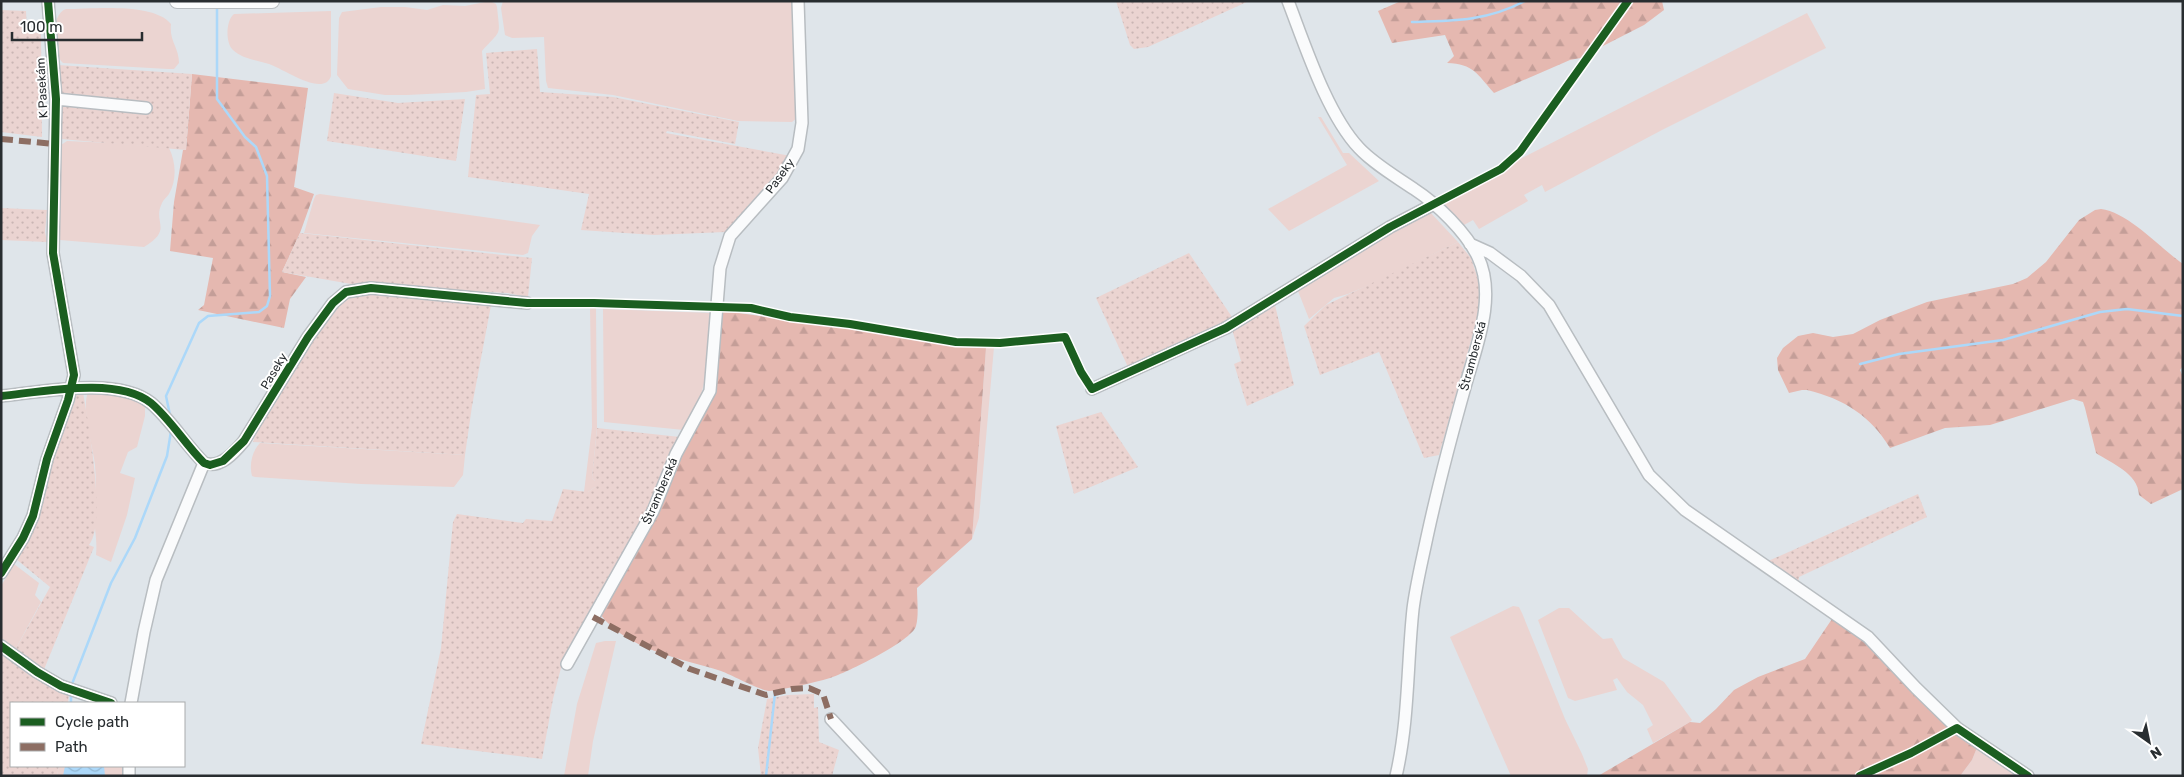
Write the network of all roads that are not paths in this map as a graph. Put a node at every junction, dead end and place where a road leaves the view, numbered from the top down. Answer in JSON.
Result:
{"nodes":[{"id":1,"x":48,"y":1,"type":"edge"},
{"id":2,"x":177,"y":1,"type":"edge"},
{"id":3,"x":272,"y":1,"type":"edge"},
{"id":4,"x":798,"y":1,"type":"edge"},
{"id":5,"x":1288,"y":1,"type":"edge"},
{"id":6,"x":56,"y":99,"type":"junction"},
{"id":7,"x":146,"y":108,"type":"dead end"},
{"id":8,"x":1434,"y":204,"type":"junction"},
{"id":9,"x":1470,"y":244,"type":"junction"},
{"id":10,"x":527,"y":303,"type":"dead end"},
{"id":11,"x":716,"y":307,"type":"joint"},
{"id":12,"x":1092,"y":388,"type":"dead end"},
{"id":13,"x":70,"y":389,"type":"junction"},
{"id":14,"x":1,"y":396,"type":"edge"},
{"id":15,"x":204,"y":463,"type":"junction"},
{"id":16,"x":1,"y":573,"type":"edge"},
{"id":17,"x":1,"y":646,"type":"edge"},
{"id":18,"x":567,"y":664,"type":"dead end"},
{"id":19,"x":108,"y":702,"type":"edge"},
{"id":20,"x":131,"y":702,"type":"edge"},
{"id":21,"x":831,"y":719,"type":"dead end"},
{"id":22,"x":884,"y":776,"type":"edge"},
{"id":23,"x":1396,"y":776,"type":"edge"},
{"id":24,"x":2028,"y":776,"type":"edge"}],
"edges":[{"from":1,"to":6,"type":"street","name":"K Pasekám"},
{"from":2,"to":3,"type":"main road"},
{"from":4,"to":11,"type":"street","name":"Paseky"},
{"from":5,"to":8,"type":"street","name":"Štramberská"},
{"from":6,"to":7,"type":"street","name":"K Pasekám"},
{"from":6,"to":13,"type":"street","name":"K Pasekám"},
{"from":8,"to":9,"type":"street","name":"Štramberská"},
{"from":8,"to":12,"type":"street"},
{"from":9,"to":23,"type":"street","name":"Štramberská"},
{"from":9,"to":24,"type":"street"},
{"from":10,"to":15,"type":"street","name":"Paseky"},
{"from":11,"to":18,"type":"street","name":"Štramberská"},
{"from":13,"to":14,"type":"street"},
{"from":13,"to":15,"type":"street"},
{"from":13,"to":16,"type":"street"},
{"from":15,"to":20,"type":"street"},
{"from":17,"to":19,"type":"street"},
{"from":21,"to":22,"type":"street"}]}
